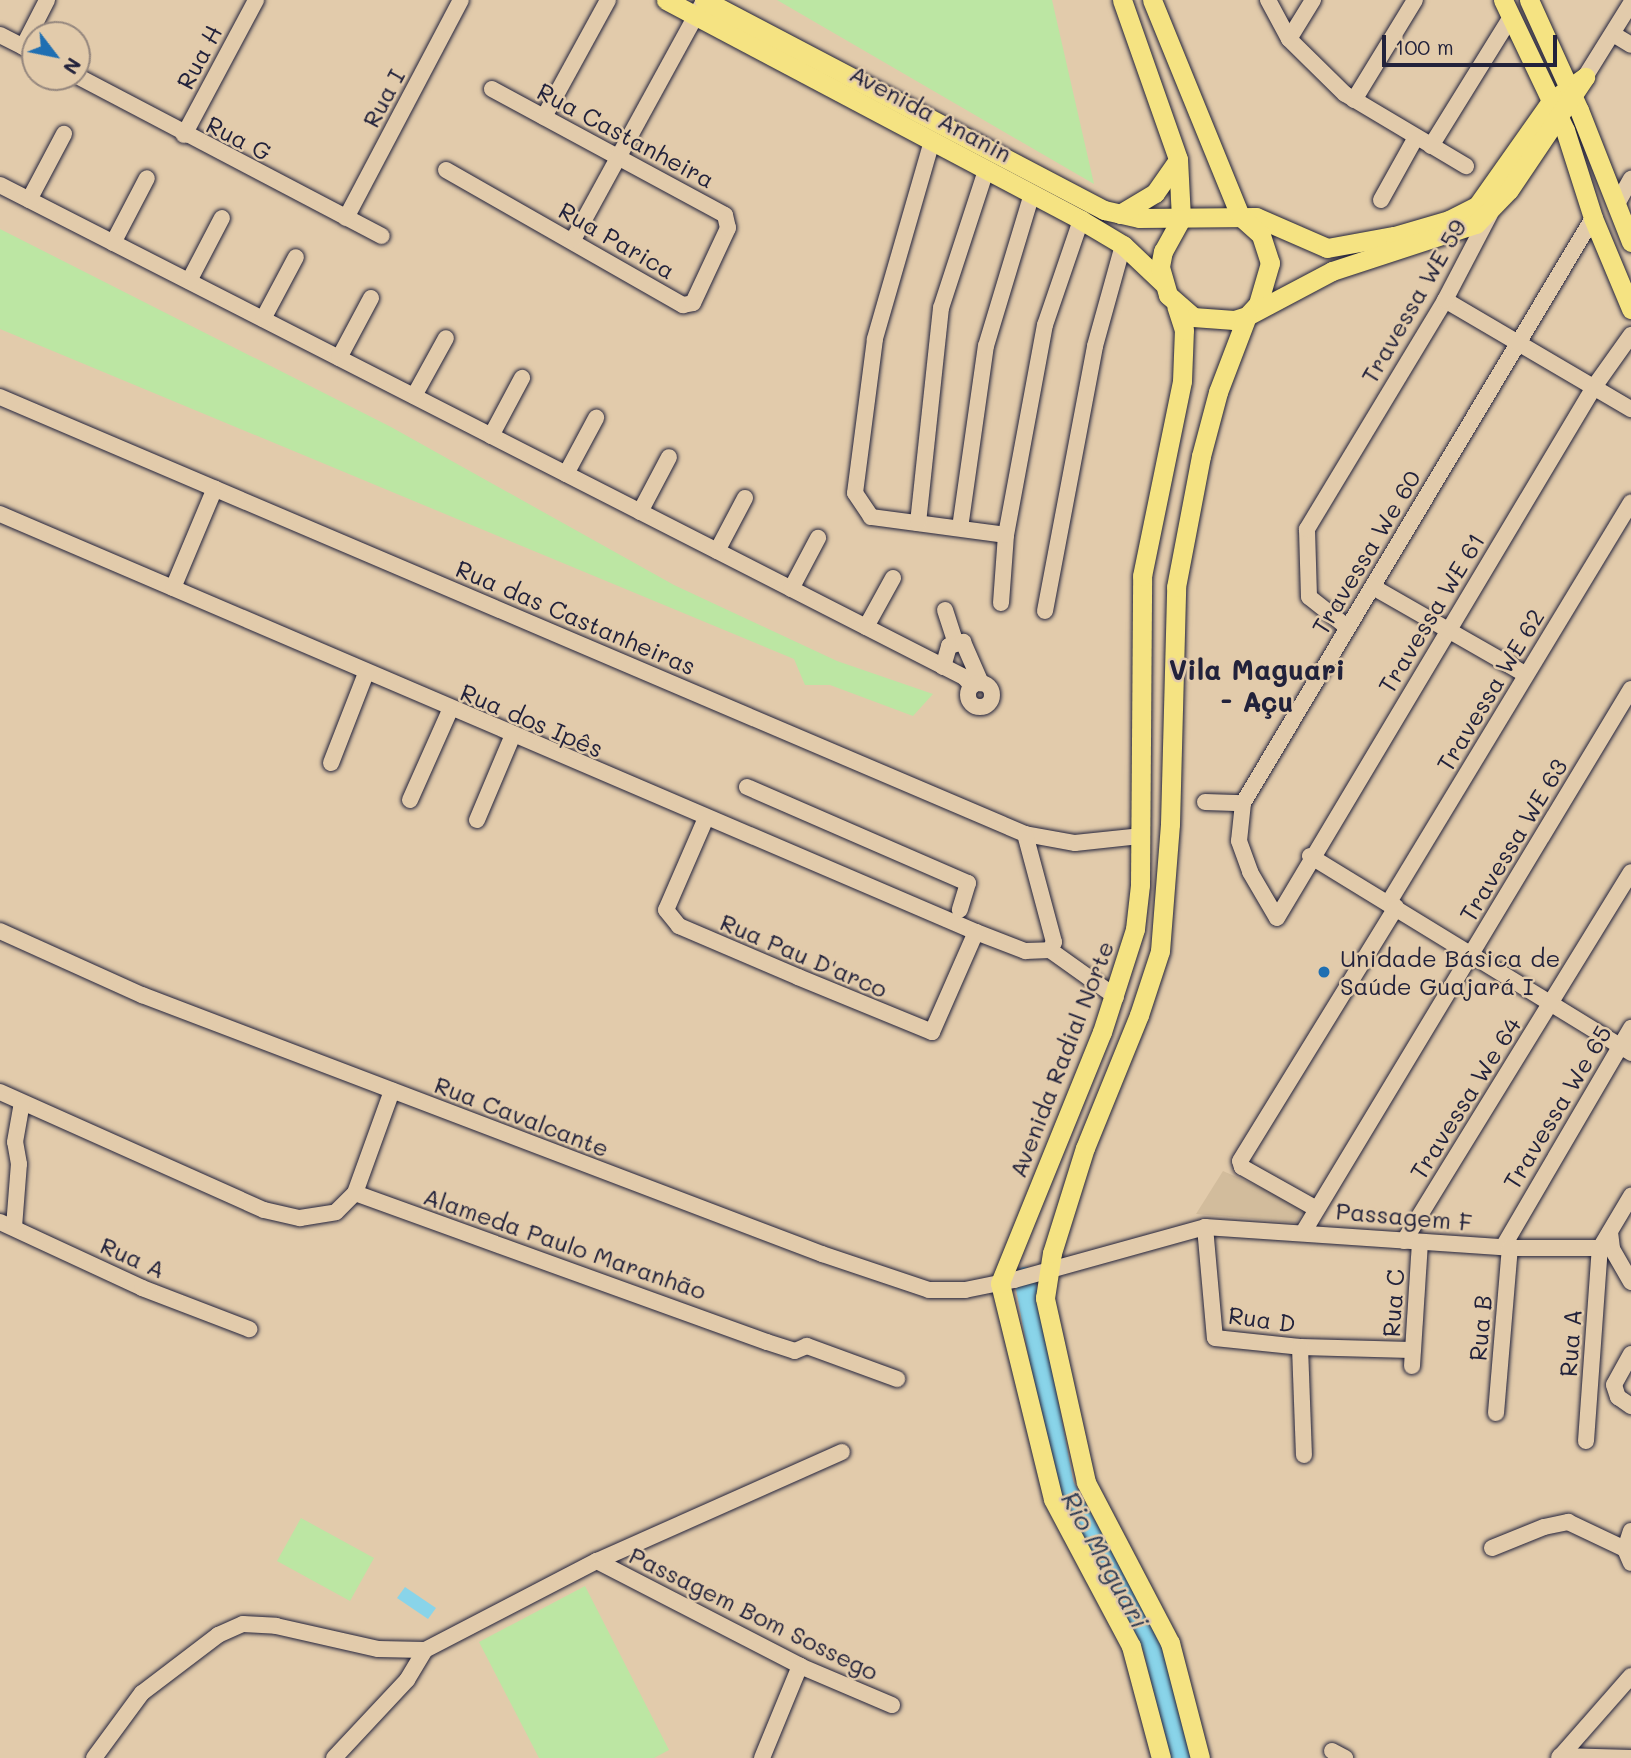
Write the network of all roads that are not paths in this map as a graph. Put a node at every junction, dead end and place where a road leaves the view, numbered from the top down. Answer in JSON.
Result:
{"nodes":[{"id":1,"x":47,"y":0,"type":"edge"},
{"id":2,"x":256,"y":0,"type":"edge"},
{"id":3,"x":461,"y":0,"type":"edge"},
{"id":4,"x":608,"y":0,"type":"edge"},
{"id":5,"x":666,"y":0,"type":"edge"},
{"id":6,"x":1122,"y":0,"type":"edge"},
{"id":7,"x":1152,"y":0,"type":"edge"},
{"id":8,"x":1268,"y":0,"type":"edge"},
{"id":9,"x":1313,"y":0,"type":"edge"},
{"id":10,"x":1415,"y":0,"type":"edge"},
{"id":11,"x":1529,"y":0,"type":"edge"},
{"id":12,"x":1631,"y":3,"type":"edge"},
{"id":13,"x":702,"y":5,"type":"edge"},
{"id":14,"x":1507,"y":9,"type":"edge"},
{"id":15,"x":39,"y":21,"type":"edge"},
{"id":16,"x":1613,"y":34,"type":"junction"},
{"id":17,"x":0,"y":35,"type":"edge"},
{"id":18,"x":1289,"y":39,"type":"junction"},
{"id":19,"x":1631,"y":44,"type":"edge"},
{"id":20,"x":21,"y":46,"type":"edge"},
{"id":21,"x":91,"y":84,"type":"edge"},
{"id":22,"x":1576,"y":87,"type":"junction"},
{"id":23,"x":492,"y":89,"type":"dead end"},
{"id":24,"x":1354,"y":100,"type":"junction"},
{"id":25,"x":1555,"y":109,"type":"junction"},
{"id":26,"x":544,"y":117,"type":"junction"},
{"id":27,"x":64,"y":134,"type":"dead end"},
{"id":28,"x":184,"y":135,"type":"junction"},
{"id":29,"x":1416,"y":137,"type":"junction"},
{"id":30,"x":932,"y":141,"type":"junction"},
{"id":31,"x":1432,"y":146,"type":"junction"},
{"id":32,"x":620,"y":157,"type":"junction"},
{"id":33,"x":1178,"y":159,"type":"junction"},
{"id":34,"x":1466,"y":166,"type":"dead end"},
{"id":35,"x":446,"y":170,"type":"dead end"},
{"id":36,"x":986,"y":170,"type":"junction"},
{"id":37,"x":147,"y":178,"type":"dead end"},
{"id":38,"x":1631,"y":179,"type":"edge"},
{"id":39,"x":0,"y":185,"type":"edge"},
{"id":40,"x":1032,"y":194,"type":"junction"},
{"id":41,"x":29,"y":200,"type":"junction"},
{"id":42,"x":1381,"y":200,"type":"dead end"},
{"id":43,"x":1617,"y":204,"type":"junction"},
{"id":44,"x":1492,"y":212,"type":"junction"},
{"id":45,"x":1120,"y":214,"type":"junction"},
{"id":46,"x":1234,"y":216,"type":"junction"},
{"id":47,"x":222,"y":218,"type":"dead end"},
{"id":48,"x":346,"y":218,"type":"junction"},
{"id":49,"x":1593,"y":218,"type":"junction"},
{"id":50,"x":1186,"y":219,"type":"junction"},
{"id":51,"x":1081,"y":220,"type":"junction"},
{"id":52,"x":728,"y":228,"type":"joint"},
{"id":53,"x":382,"y":236,"type":"dead end"},
{"id":54,"x":573,"y":240,"type":"junction"},
{"id":55,"x":1631,"y":242,"type":"edge"},
{"id":56,"x":113,"y":243,"type":"junction"},
{"id":57,"x":1123,"y":245,"type":"junction"},
{"id":58,"x":296,"y":257,"type":"dead end"},
{"id":59,"x":188,"y":281,"type":"junction"},
{"id":60,"x":1163,"y":283,"type":"junction"},
{"id":61,"x":371,"y":298,"type":"dead end"},
{"id":62,"x":1445,"y":300,"type":"junction"},
{"id":63,"x":1177,"y":306,"type":"junction"},
{"id":64,"x":1631,"y":309,"type":"edge"},
{"id":65,"x":1240,"y":318,"type":"junction"},
{"id":66,"x":263,"y":319,"type":"junction"},
{"id":67,"x":1631,"y":335,"type":"edge"},
{"id":68,"x":446,"y":338,"type":"dead end"},
{"id":69,"x":1519,"y":342,"type":"junction"},
{"id":70,"x":339,"y":358,"type":"junction"},
{"id":71,"x":522,"y":378,"type":"dead end"},
{"id":72,"x":1594,"y":387,"type":"junction"},
{"id":73,"x":414,"y":396,"type":"junction"},
{"id":74,"x":0,"y":397,"type":"edge"},
{"id":75,"x":1631,"y":409,"type":"edge"},
{"id":76,"x":596,"y":418,"type":"dead end"},
{"id":77,"x":491,"y":436,"type":"junction"},
{"id":78,"x":669,"y":457,"type":"dead end"},
{"id":79,"x":566,"y":474,"type":"junction"},
{"id":80,"x":215,"y":488,"type":"junction"},
{"id":81,"x":745,"y":498,"type":"dead end"},
{"id":82,"x":1631,"y":503,"type":"edge"},
{"id":83,"x":640,"y":512,"type":"junction"},
{"id":84,"x":0,"y":514,"type":"edge"},
{"id":85,"x":918,"y":523,"type":"junction"},
{"id":86,"x":960,"y":528,"type":"junction"},
{"id":87,"x":1006,"y":535,"type":"junction"},
{"id":88,"x":818,"y":538,"type":"dead end"},
{"id":89,"x":717,"y":551,"type":"junction"},
{"id":90,"x":893,"y":578,"type":"dead end"},
{"id":91,"x":1373,"y":587,"type":"junction"},
{"id":92,"x":173,"y":588,"type":"junction"},
{"id":93,"x":791,"y":589,"type":"junction"},
{"id":94,"x":1001,"y":603,"type":"dead end"},
{"id":95,"x":946,"y":610,"type":"dead end"},
{"id":96,"x":1045,"y":611,"type":"dead end"},
{"id":97,"x":866,"y":627,"type":"junction"},
{"id":98,"x":1347,"y":627,"type":"junction"},
{"id":99,"x":1449,"y":628,"type":"junction"},
{"id":100,"x":955,"y":641,"type":"junction"},
{"id":101,"x":943,"y":667,"type":"junction"},
{"id":102,"x":366,"y":673,"type":"junction"},
{"id":103,"x":1525,"y":674,"type":"junction"},
{"id":104,"x":1631,"y":689,"type":"edge"},
{"id":105,"x":450,"y":710,"type":"junction"},
{"id":106,"x":512,"y":737,"type":"junction"},
{"id":107,"x":331,"y":763,"type":"dead end"},
{"id":108,"x":747,"y":787,"type":"dead end"},
{"id":109,"x":410,"y":800,"type":"dead end"},
{"id":110,"x":1205,"y":802,"type":"dead end"},
{"id":111,"x":1242,"y":803,"type":"junction"},
{"id":112,"x":706,"y":818,"type":"junction"},
{"id":113,"x":477,"y":820,"type":"dead end"},
{"id":114,"x":1025,"y":834,"type":"junction"},
{"id":115,"x":1140,"y":835,"type":"junction"},
{"id":116,"x":1310,"y":856,"type":"junction"},
{"id":117,"x":1631,"y":872,"type":"edge"},
{"id":118,"x":1392,"y":904,"type":"junction"},
{"id":119,"x":960,"y":910,"type":"dead end"},
{"id":120,"x":1277,"y":918,"type":"joint"},
{"id":121,"x":0,"y":931,"type":"edge"},
{"id":122,"x":976,"y":933,"type":"junction"},
{"id":123,"x":1050,"y":950,"type":"junction"},
{"id":124,"x":1471,"y":953,"type":"junction"},
{"id":125,"x":1116,"y":997,"type":"junction"},
{"id":126,"x":1550,"y":1005,"type":"junction"},
{"id":127,"x":1631,"y":1027,"type":"edge"},
{"id":128,"x":1625,"y":1049,"type":"edge"},
{"id":129,"x":392,"y":1091,"type":"junction"},
{"id":130,"x":0,"y":1092,"type":"edge"},
{"id":131,"x":22,"y":1104,"type":"junction"},
{"id":132,"x":355,"y":1194,"type":"junction"},
{"id":133,"x":1631,"y":1196,"type":"edge"},
{"id":134,"x":1315,"y":1208,"type":"junction"},
{"id":135,"x":7,"y":1225,"type":"edge"},
{"id":136,"x":1205,"y":1227,"type":"junction"},
{"id":137,"x":1304,"y":1231,"type":"junction"},
{"id":138,"x":1611,"y":1232,"type":"junction"},
{"id":139,"x":1412,"y":1241,"type":"junction"},
{"id":140,"x":1507,"y":1247,"type":"junction"},
{"id":141,"x":1600,"y":1248,"type":"junction"},
{"id":142,"x":1045,"y":1273,"type":"junction"},
{"id":143,"x":1007,"y":1282,"type":"junction"},
{"id":144,"x":1631,"y":1282,"type":"edge"},
{"id":145,"x":249,"y":1329,"type":"dead end"},
{"id":146,"x":1300,"y":1347,"type":"junction"},
{"id":147,"x":1631,"y":1354,"type":"edge"},
{"id":148,"x":1412,"y":1358,"type":"joint"},
{"id":149,"x":897,"y":1379,"type":"dead end"},
{"id":150,"x":1631,"y":1406,"type":"edge"},
{"id":151,"x":1496,"y":1413,"type":"dead end"},
{"id":152,"x":1586,"y":1441,"type":"dead end"},
{"id":153,"x":842,"y":1452,"type":"dead end"},
{"id":154,"x":1304,"y":1455,"type":"dead end"},
{"id":155,"x":1631,"y":1531,"type":"edge"},
{"id":156,"x":1492,"y":1548,"type":"dead end"},
{"id":157,"x":1628,"y":1556,"type":"edge"},
{"id":158,"x":597,"y":1561,"type":"junction"},
{"id":159,"x":425,"y":1650,"type":"junction"},
{"id":160,"x":800,"y":1666,"type":"junction"},
{"id":161,"x":1631,"y":1676,"type":"edge"},
{"id":162,"x":892,"y":1705,"type":"dead end"},
{"id":163,"x":1560,"y":1757,"type":"edge"},
{"id":164,"x":94,"y":1758,"type":"edge"},
{"id":165,"x":334,"y":1758,"type":"edge"},
{"id":166,"x":762,"y":1758,"type":"edge"},
{"id":167,"x":1161,"y":1758,"type":"edge"},
{"id":168,"x":1200,"y":1758,"type":"edge"},
{"id":169,"x":1631,"y":1758,"type":"edge"}],
"edges":[{"from":1,"to":15,"type":"street"},
{"from":2,"to":28,"type":"street","name":"Rua H"},
{"from":3,"to":48,"type":"street","name":"Rua I"},
{"from":4,"to":26,"type":"street"},
{"from":5,"to":13,"type":"main road","name":"Avenida Ananin"},
{"from":6,"to":33,"type":"main road"},
{"from":7,"to":46,"type":"main road"},
{"from":8,"to":18,"type":"street"},
{"from":9,"to":18,"type":"street"},
{"from":10,"to":24,"type":"street"},
{"from":11,"to":22,"type":"main road"},
{"from":12,"to":16,"type":"street"},
{"from":13,"to":30,"type":"main road","name":"Avenida Ananin"},
{"from":13,"to":32,"type":"street"},
{"from":13,"to":45,"type":"main road","name":"Avenida Ananin"},
{"from":14,"to":25,"type":"main road"},
{"from":14,"to":31,"type":"street"},
{"from":16,"to":19,"type":"street"},
{"from":16,"to":22,"type":"street"},
{"from":17,"to":20,"type":"street"},
{"from":18,"to":24,"type":"street"},
{"from":21,"to":28,"type":"street","name":"Rua G"},
{"from":22,"to":25,"type":"main road"},
{"from":22,"to":43,"type":"main road"},
{"from":23,"to":26,"type":"street","name":"Rua Castanheira"},
{"from":24,"to":29,"type":"street"},
{"from":25,"to":44,"type":"main road","name":"Travessa WE 59"},
{"from":25,"to":46,"type":"main road"},
{"from":25,"to":49,"type":"main road"},
{"from":26,"to":32,"type":"street","name":"Rua Castanheira"},
{"from":27,"to":41,"type":"street"},
{"from":28,"to":48,"type":"street","name":"Rua G"},
{"from":29,"to":31,"type":"street"},
{"from":29,"to":42,"type":"street"},
{"from":30,"to":36,"type":"main road","name":"Avenida Ananin"},
{"from":30,"to":85,"type":"street"},
{"from":31,"to":34,"type":"street"},
{"from":32,"to":52,"type":"street","name":"Rua Castanheira"},
{"from":32,"to":54,"type":"street"},
{"from":33,"to":45,"type":"main road"},
{"from":33,"to":50,"type":"main road"},
{"from":35,"to":54,"type":"street","name":"Rua Parica"},
{"from":36,"to":40,"type":"main road","name":"Avenida Ananin"},
{"from":36,"to":85,"type":"street"},
{"from":37,"to":56,"type":"street"},
{"from":38,"to":43,"type":"street"},
{"from":39,"to":41,"type":"street"},
{"from":40,"to":51,"type":"main road","name":"Avenida Ananin"},
{"from":40,"to":86,"type":"street"},
{"from":41,"to":56,"type":"street"},
{"from":43,"to":55,"type":"main road"},
{"from":44,"to":62,"type":"street","name":"Travessa WE 59"},
{"from":44,"to":65,"type":"main road"},
{"from":45,"to":50,"type":"main road","name":"Avenida Ananin"},
{"from":46,"to":50,"type":"main road"},
{"from":46,"to":65,"type":"main road"},
{"from":47,"to":59,"type":"street"},
{"from":48,"to":53,"type":"street","name":"Rua G"},
{"from":49,"to":64,"type":"main road"},
{"from":49,"to":69,"type":"street","name":"Travessa We 60"},
{"from":50,"to":60,"type":"main road"},
{"from":51,"to":57,"type":"main road","name":"Avenida Ananin"},
{"from":51,"to":87,"type":"street"},
{"from":52,"to":54,"type":"street","name":"Rua Parica"},
{"from":56,"to":59,"type":"street"},
{"from":57,"to":60,"type":"main road","name":"Avenida Ananin"},
{"from":57,"to":96,"type":"street"},
{"from":58,"to":66,"type":"street"},
{"from":59,"to":66,"type":"street"},
{"from":60,"to":63,"type":"main road"},
{"from":61,"to":70,"type":"street"},
{"from":62,"to":69,"type":"street"},
{"from":62,"to":98,"type":"street","name":"Travessa WE 59"},
{"from":63,"to":65,"type":"main road"},
{"from":63,"to":115,"type":"main road","name":"Avenida Radial Norte"},
{"from":65,"to":142,"type":"main road"},
{"from":66,"to":70,"type":"street"},
{"from":67,"to":72,"type":"street","name":"Travessa WE 61"},
{"from":68,"to":73,"type":"street"},
{"from":69,"to":72,"type":"street"},
{"from":69,"to":91,"type":"street","name":"Travessa We 60"},
{"from":70,"to":73,"type":"street"},
{"from":71,"to":77,"type":"street"},
{"from":72,"to":75,"type":"street"},
{"from":72,"to":99,"type":"street","name":"Travessa WE 61"},
{"from":73,"to":77,"type":"street"},
{"from":74,"to":80,"type":"street","name":"Rua das Castanheiras"},
{"from":76,"to":79,"type":"street"},
{"from":77,"to":79,"type":"street"},
{"from":78,"to":83,"type":"street"},
{"from":79,"to":83,"type":"street"},
{"from":80,"to":92,"type":"street"},
{"from":80,"to":114,"type":"street","name":"Rua das Castanheiras"},
{"from":81,"to":89,"type":"street"},
{"from":82,"to":103,"type":"street","name":"Travessa WE 62"},
{"from":83,"to":89,"type":"street"},
{"from":84,"to":92,"type":"street","name":"Rua dos Ipês"},
{"from":85,"to":86,"type":"street"},
{"from":86,"to":87,"type":"street"},
{"from":87,"to":94,"type":"street"},
{"from":88,"to":93,"type":"street"},
{"from":89,"to":93,"type":"street"},
{"from":90,"to":97,"type":"street"},
{"from":91,"to":98,"type":"street","name":"Travessa We 60"},
{"from":91,"to":99,"type":"street"},
{"from":92,"to":102,"type":"street","name":"Rua dos Ipês"},
{"from":93,"to":97,"type":"street"},
{"from":95,"to":100,"type":"street"},
{"from":97,"to":101,"type":"street"},
{"from":98,"to":111,"type":"street","name":"Travessa We 60"},
{"from":99,"to":103,"type":"street"},
{"from":99,"to":116,"type":"street","name":"Travessa WE 61"},
{"from":100,"to":101,"type":"street"},
{"from":100,"to":101,"type":"street"},
{"from":102,"to":105,"type":"street","name":"Rua dos Ipês"},
{"from":102,"to":107,"type":"street"},
{"from":103,"to":118,"type":"street","name":"Travessa WE 62"},
{"from":104,"to":124,"type":"street","name":"Travessa WE 63"},
{"from":105,"to":106,"type":"street","name":"Rua dos Ipês"},
{"from":105,"to":109,"type":"street"},
{"from":106,"to":112,"type":"street","name":"Rua dos Ipês"},
{"from":106,"to":113,"type":"street"},
{"from":108,"to":119,"type":"street"},
{"from":110,"to":111,"type":"street"},
{"from":111,"to":120,"type":"street","name":"Travessa We 60"},
{"from":112,"to":122,"type":"street","name":"Rua dos Ipês"},
{"from":112,"to":122,"type":"street","name":"Rua Pau D'arco"},
{"from":114,"to":115,"type":"street","name":"Rua das Castanheiras"},
{"from":114,"to":123,"type":"street"},
{"from":115,"to":125,"type":"main road","name":"Avenida Radial Norte"},
{"from":116,"to":118,"type":"street"},
{"from":116,"to":120,"type":"street","name":"Travessa WE 61"},
{"from":117,"to":126,"type":"street","name":"Travessa We 64"},
{"from":118,"to":124,"type":"street"},
{"from":118,"to":134,"type":"street","name":"Travessa WE 62"},
{"from":121,"to":129,"type":"street","name":"Rua Cavalcante"},
{"from":122,"to":123,"type":"street","name":"Rua dos Ipês"},
{"from":123,"to":125,"type":"street"},
{"from":124,"to":126,"type":"street"},
{"from":124,"to":134,"type":"street","name":"Travessa WE 63"},
{"from":125,"to":143,"type":"main road","name":"Avenida Radial Norte"},
{"from":126,"to":128,"type":"street"},
{"from":126,"to":139,"type":"street","name":"Travessa We 64"},
{"from":127,"to":128,"type":"street","name":"Travessa We 65"},
{"from":128,"to":140,"type":"street","name":"Travessa We 65"},
{"from":129,"to":132,"type":"street"},
{"from":129,"to":143,"type":"street","name":"Rua Cavalcante"},
{"from":130,"to":131,"type":"street"},
{"from":131,"to":132,"type":"street"},
{"from":131,"to":135,"type":"street"},
{"from":132,"to":149,"type":"street","name":"Alameda Paulo Maranhão"},
{"from":133,"to":138,"type":"street"},
{"from":134,"to":137,"type":"street","name":"Travessa WE 63"},
{"from":135,"to":145,"type":"street","name":"Rua A"},
{"from":136,"to":137,"type":"street","name":"Passagem F"},
{"from":136,"to":142,"type":"street","name":"Rua Cavalcante"},
{"from":136,"to":146,"type":"street","name":"Rua D"},
{"from":137,"to":139,"type":"street","name":"Passagem F"},
{"from":138,"to":141,"type":"street"},
{"from":138,"to":144,"type":"street"},
{"from":139,"to":140,"type":"street","name":"Passagem F"},
{"from":139,"to":148,"type":"street","name":"Rua C"},
{"from":140,"to":141,"type":"street","name":"Passagem F"},
{"from":140,"to":151,"type":"street","name":"Rua B"},
{"from":141,"to":152,"type":"street","name":"Rua A"},
{"from":142,"to":143,"type":"street","name":"Rua Cavalcante"},
{"from":142,"to":168,"type":"main road"},
{"from":143,"to":167,"type":"main road"},
{"from":146,"to":148,"type":"street","name":"Rua D"},
{"from":146,"to":154,"type":"street"},
{"from":147,"to":150,"type":"street"},
{"from":153,"to":158,"type":"street"},
{"from":155,"to":157,"type":"street"},
{"from":156,"to":157,"type":"street"},
{"from":158,"to":159,"type":"street"},
{"from":158,"to":160,"type":"street","name":"Passagem Bom Sossego"},
{"from":159,"to":164,"type":"street"},
{"from":159,"to":165,"type":"street"},
{"from":160,"to":162,"type":"street","name":"Passagem Bom Sossego"},
{"from":160,"to":166,"type":"street"},
{"from":161,"to":163,"type":"street"},
{"from":163,"to":169,"type":"street"}]}
